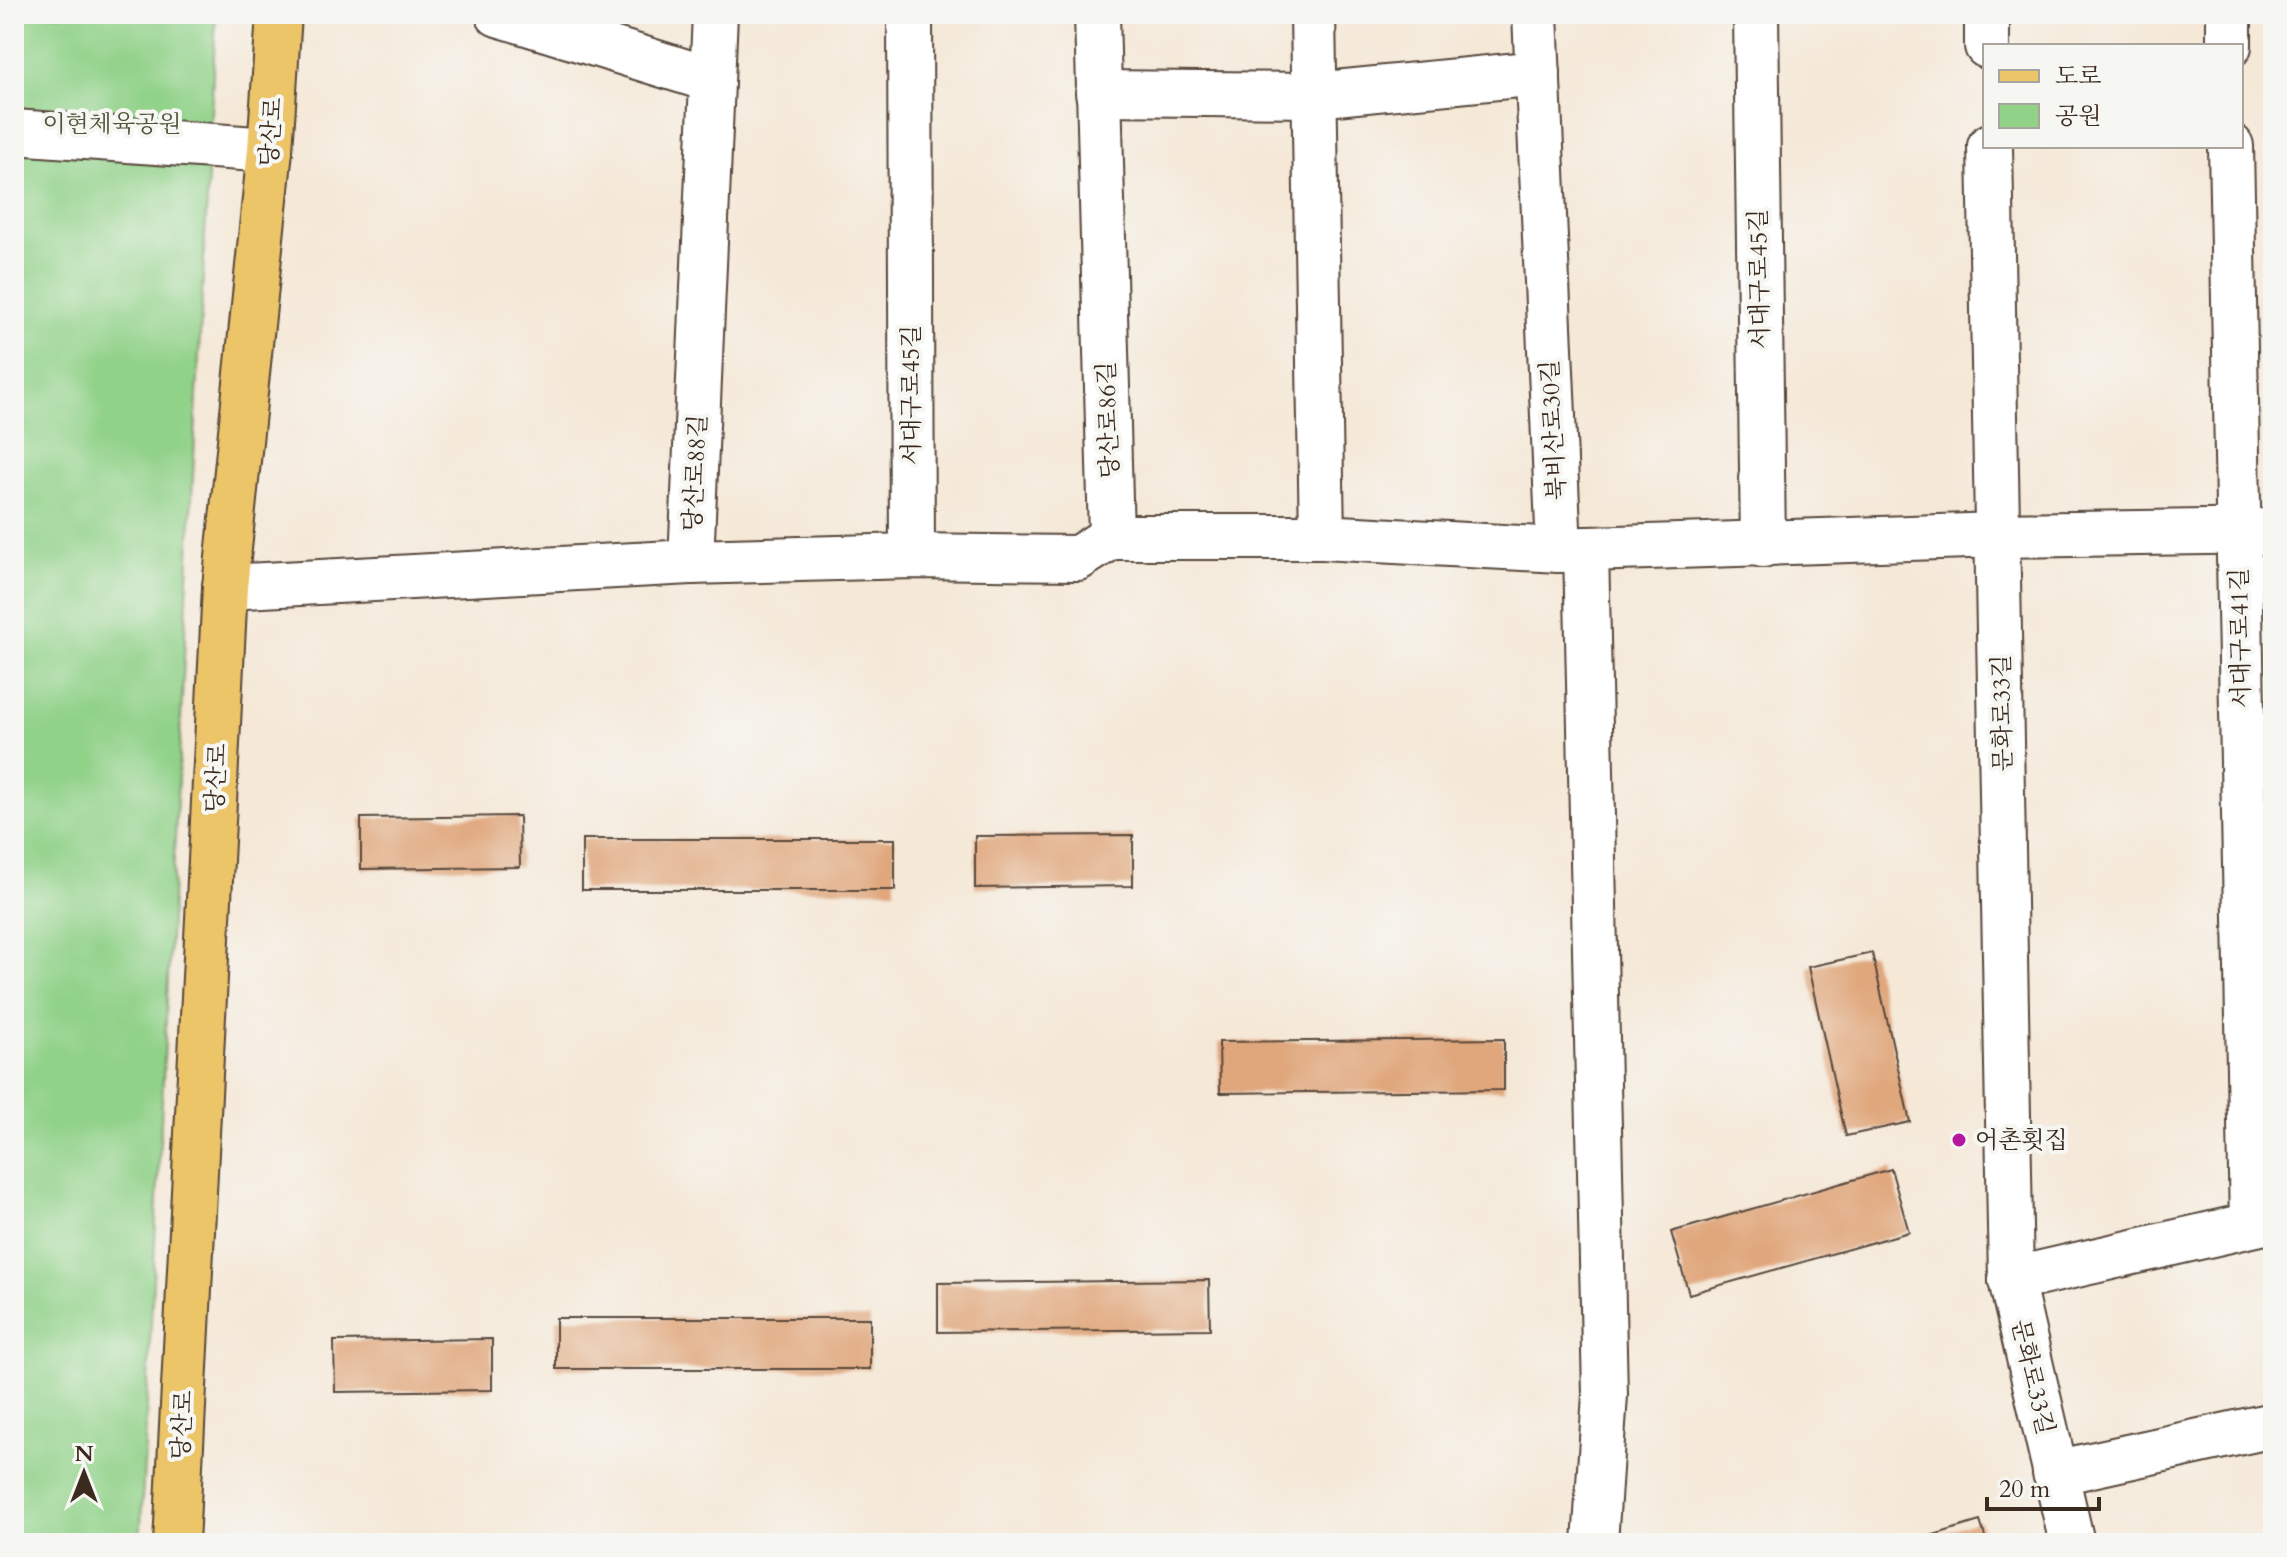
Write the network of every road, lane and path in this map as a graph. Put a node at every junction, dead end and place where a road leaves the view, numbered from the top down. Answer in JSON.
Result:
{"nodes":[{"id":1,"x":279,"y":14,"type":"edge"},
{"id":2,"x":498,"y":14,"type":"edge"},
{"id":3,"x":715,"y":14,"type":"edge"},
{"id":4,"x":910,"y":14,"type":"edge"},
{"id":5,"x":1097,"y":14,"type":"edge"},
{"id":6,"x":1313,"y":14,"type":"edge"},
{"id":7,"x":1535,"y":14,"type":"edge"},
{"id":8,"x":1756,"y":14,"type":"edge"},
{"id":9,"x":1987,"y":14,"type":"edge"},
{"id":10,"x":2229,"y":14,"type":"edge"},
{"id":11,"x":1987,"y":44,"type":"edge"},
{"id":12,"x":2229,"y":44,"type":"edge"},
{"id":13,"x":1538,"y":73,"type":"junction"},
{"id":14,"x":712,"y":80,"type":"junction"},
{"id":15,"x":1098,"y":93,"type":"junction"},
{"id":16,"x":1315,"y":95,"type":"junction"},
{"id":17,"x":14,"y":132,"type":"edge"},
{"id":18,"x":1990,"y":148,"type":"edge"},
{"id":19,"x":2231,"y":148,"type":"edge"},
{"id":20,"x":270,"y":150,"type":"junction"},
{"id":21,"x":2256,"y":532,"type":"edge"},
{"id":22,"x":1998,"y":535,"type":"junction"},
{"id":23,"x":1111,"y":537,"type":"junction"},
{"id":24,"x":1322,"y":537,"type":"junction"},
{"id":25,"x":1763,"y":545,"type":"junction"},
{"id":26,"x":1572,"y":549,"type":"junction"},
{"id":27,"x":912,"y":556,"type":"junction"},
{"id":28,"x":691,"y":562,"type":"junction"},
{"id":29,"x":225,"y":587,"type":"junction"},
{"id":30,"x":2263,"y":1222,"type":"edge"},
{"id":31,"x":2011,"y":1280,"type":"junction"},
{"id":32,"x":2273,"y":1425,"type":"edge"},
{"id":33,"x":2055,"y":1473,"type":"junction"},
{"id":34,"x":176,"y":1543,"type":"edge"},
{"id":35,"x":1595,"y":1543,"type":"edge"},
{"id":36,"x":2072,"y":1543,"type":"edge"}],
"edges":[{"from":1,"to":20,"type":"main road","name":"당산로"},
{"from":2,"to":14,"type":"street"},
{"from":3,"to":14,"type":"street","name":"당산로88길"},
{"from":4,"to":27,"type":"street","name":"서대구로45길"},
{"from":5,"to":15,"type":"street","name":"당산로86길"},
{"from":6,"to":16,"type":"street"},
{"from":7,"to":13,"type":"street","name":"북비산로30길"},
{"from":8,"to":25,"type":"street","name":"서대구로45길"},
{"from":9,"to":11,"type":"street"},
{"from":10,"to":12,"type":"street"},
{"from":13,"to":16,"type":"street"},
{"from":13,"to":26,"type":"street","name":"북비산로30길"},
{"from":14,"to":28,"type":"street","name":"당산로88길"},
{"from":15,"to":16,"type":"street"},
{"from":15,"to":23,"type":"street","name":"당산로86길"},
{"from":16,"to":24,"type":"street"},
{"from":17,"to":20,"type":"street"},
{"from":18,"to":22,"type":"street","name":"문화로33길"},
{"from":19,"to":21,"type":"street"},
{"from":20,"to":29,"type":"main road","name":"당산로"},
{"from":21,"to":22,"type":"street","name":"서대구로41길"},
{"from":21,"to":30,"type":"street","name":"서대구로41길"},
{"from":22,"to":25,"type":"street","name":"서대구로41길"},
{"from":22,"to":31,"type":"street","name":"문화로33길"},
{"from":23,"to":24,"type":"street"},
{"from":23,"to":27,"type":"street"},
{"from":24,"to":26,"type":"street"},
{"from":25,"to":26,"type":"street","name":"서대구로41길"},
{"from":26,"to":35,"type":"street","name":"북비산로30길"},
{"from":27,"to":28,"type":"street"},
{"from":28,"to":29,"type":"street","name":"당산로88길"},
{"from":29,"to":34,"type":"main road","name":"당산로"},
{"from":30,"to":31,"type":"street"},
{"from":31,"to":33,"type":"street","name":"문화로33길"},
{"from":32,"to":33,"type":"street"},
{"from":33,"to":36,"type":"street","name":"문화로33길"}]}
